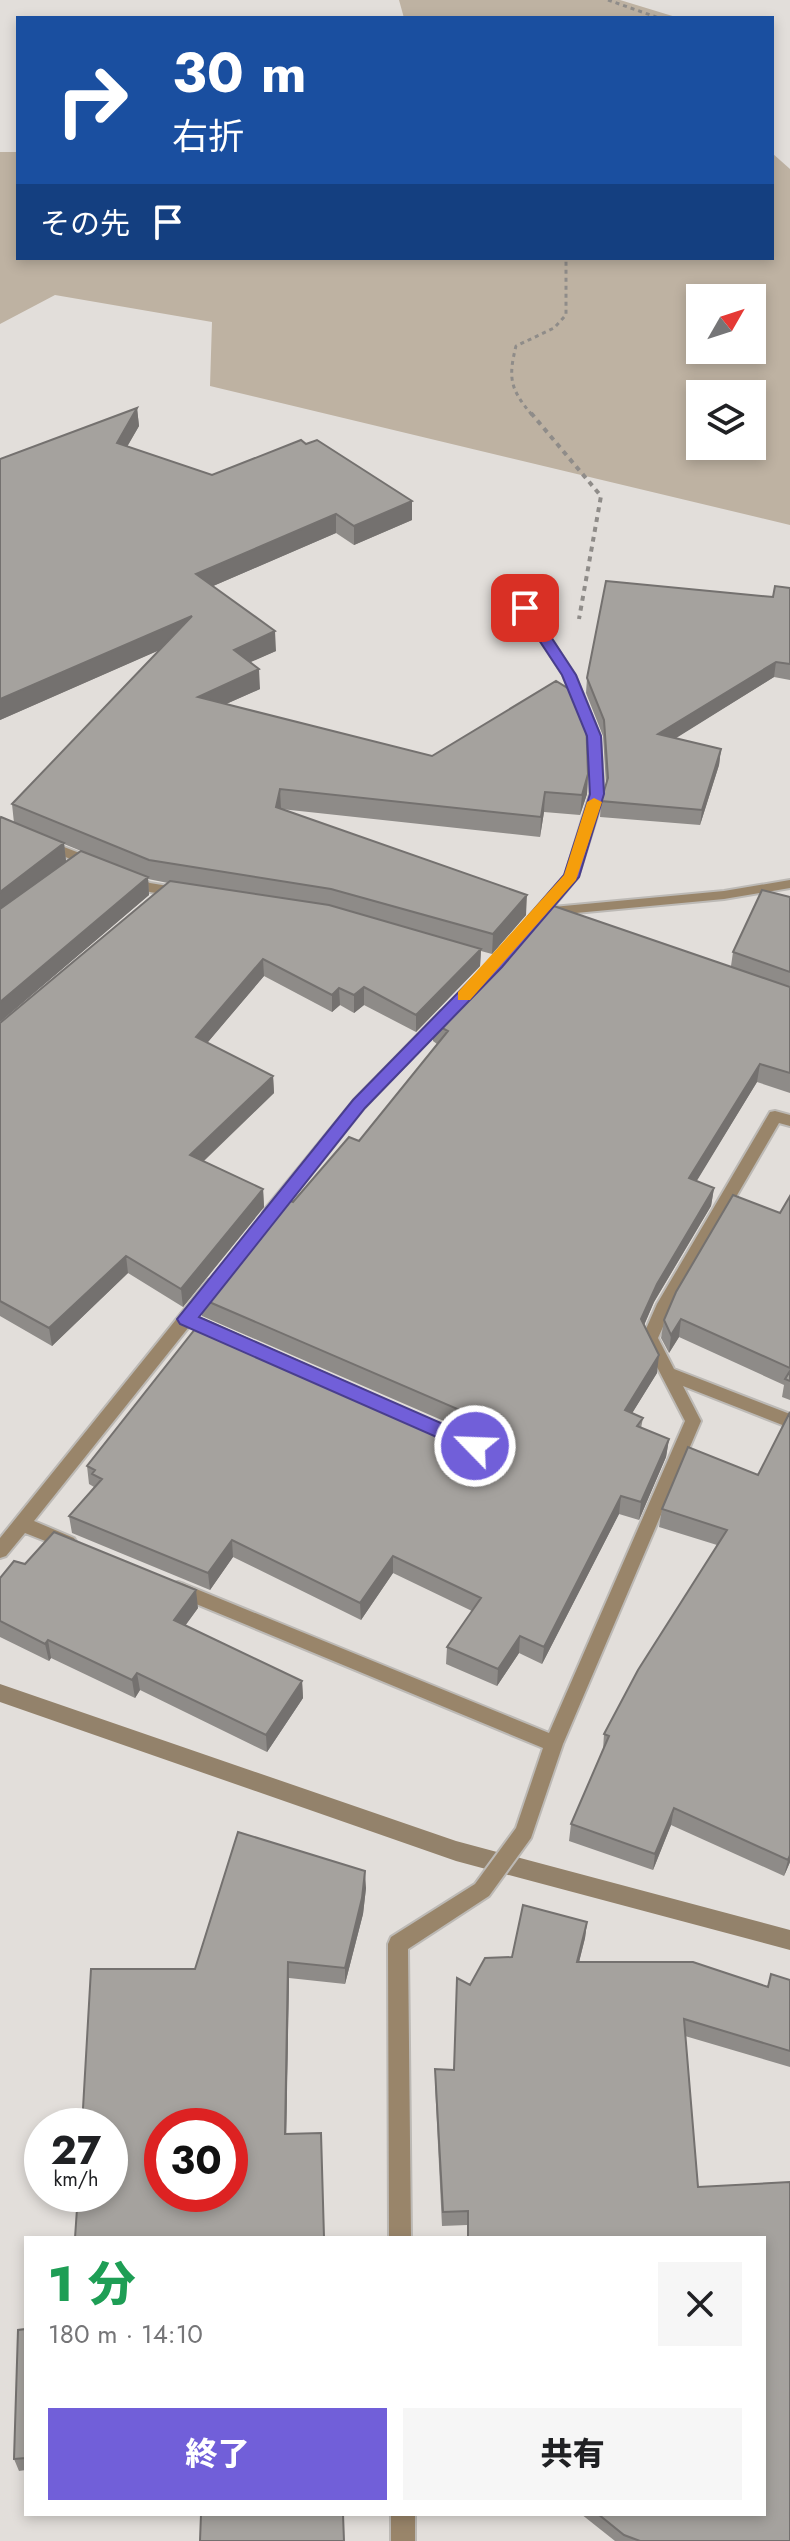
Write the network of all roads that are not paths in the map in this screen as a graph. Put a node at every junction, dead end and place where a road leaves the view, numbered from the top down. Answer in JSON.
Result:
{"nodes":[{"id":1,"x":525,"y":608,"type":"dead end"},
{"id":2,"x":32,"y":838,"type":"edge"},
{"id":3,"x":790,"y":884,"type":"edge"},
{"id":4,"x":168,"y":890,"type":"junction"},
{"id":5,"x":197,"y":895,"type":"edge"},
{"id":6,"x":156,"y":900,"type":"edge"},
{"id":7,"x":540,"y":912,"type":"junction"},
{"id":8,"x":570,"y":922,"type":"edge"},
{"id":9,"x":523,"y":932,"type":"edge"},
{"id":10,"x":454,"y":1006,"type":"edge"},
{"id":11,"x":790,"y":1121,"type":"edge"},
{"id":12,"x":263,"y":1224,"type":"edge"},
{"id":13,"x":225,"y":1271,"type":"edge"},
{"id":14,"x":668,"y":1373,"type":"junction"},
{"id":15,"x":790,"y":1421,"type":"edge"},
{"id":16,"x":22,"y":1524,"type":"junction"},
{"id":17,"x":79,"y":1548,"type":"edge"},
{"id":18,"x":0,"y":1551,"type":"edge"},
{"id":19,"x":166,"y":1583,"type":"edge"},
{"id":20,"x":554,"y":1744,"type":"junction"},
{"id":21,"x":400,"y":2236,"type":"edge"},
{"id":22,"x":403,"y":2516,"type":"edge"},
{"id":23,"x":403,"y":2541,"type":"edge"}],
"edges":[{"from":1,"to":7,"type":"street"},
{"from":2,"to":4,"type":"street"},
{"from":3,"to":7,"type":"street"},
{"from":4,"to":5,"type":"street"},
{"from":4,"to":6,"type":"street"},
{"from":7,"to":8,"type":"street"},
{"from":7,"to":9,"type":"street"},
{"from":10,"to":12,"type":"street"},
{"from":11,"to":14,"type":"street"},
{"from":13,"to":16,"type":"street"},
{"from":14,"to":15,"type":"street"},
{"from":14,"to":20,"type":"street"},
{"from":16,"to":17,"type":"street"},
{"from":16,"to":18,"type":"street"},
{"from":19,"to":20,"type":"street"},
{"from":20,"to":21,"type":"street"},
{"from":22,"to":23,"type":"street"}]}
